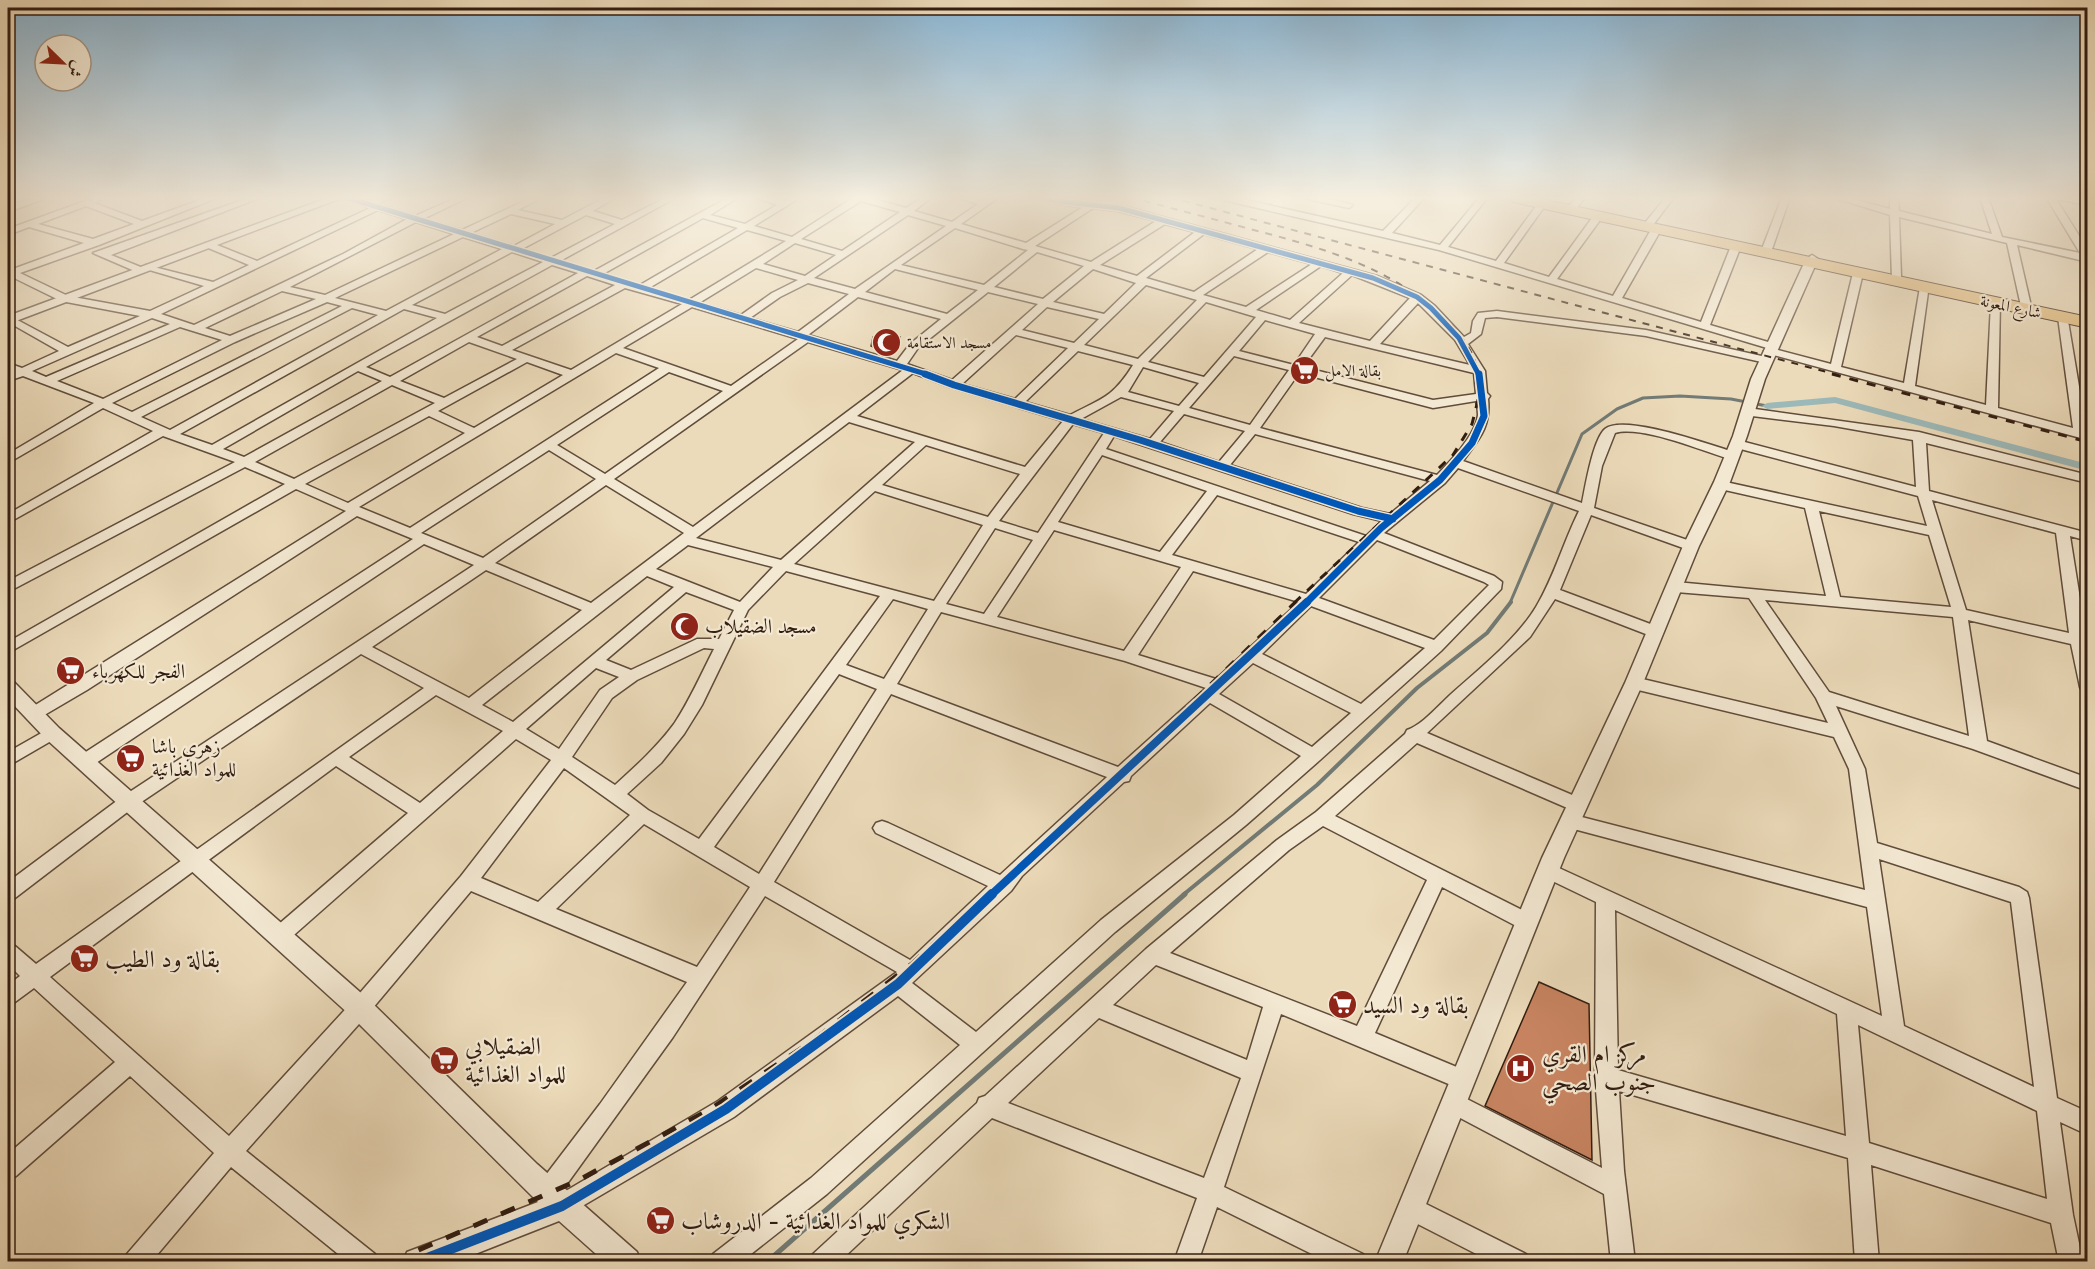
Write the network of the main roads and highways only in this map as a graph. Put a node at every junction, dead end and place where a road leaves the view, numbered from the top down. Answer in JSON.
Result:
{"nodes":[{"id":1,"x":1790,"y":256,"type":"edge"},
{"id":2,"x":1795,"y":256,"type":"edge"},
{"id":3,"x":1810,"y":260,"type":"junction"},
{"id":4,"x":2088,"y":321,"type":"edge"}],
"edges":[{"from":1,"to":3,"type":"highway","name":"شارع المعونة"},
{"from":2,"to":3,"type":"highway","name":"شارع المعونة"},
{"from":3,"to":4,"type":"highway","name":"شارع المعونة"},
{"from":3,"to":4,"type":"highway","name":"شارع المعونة"}]}
